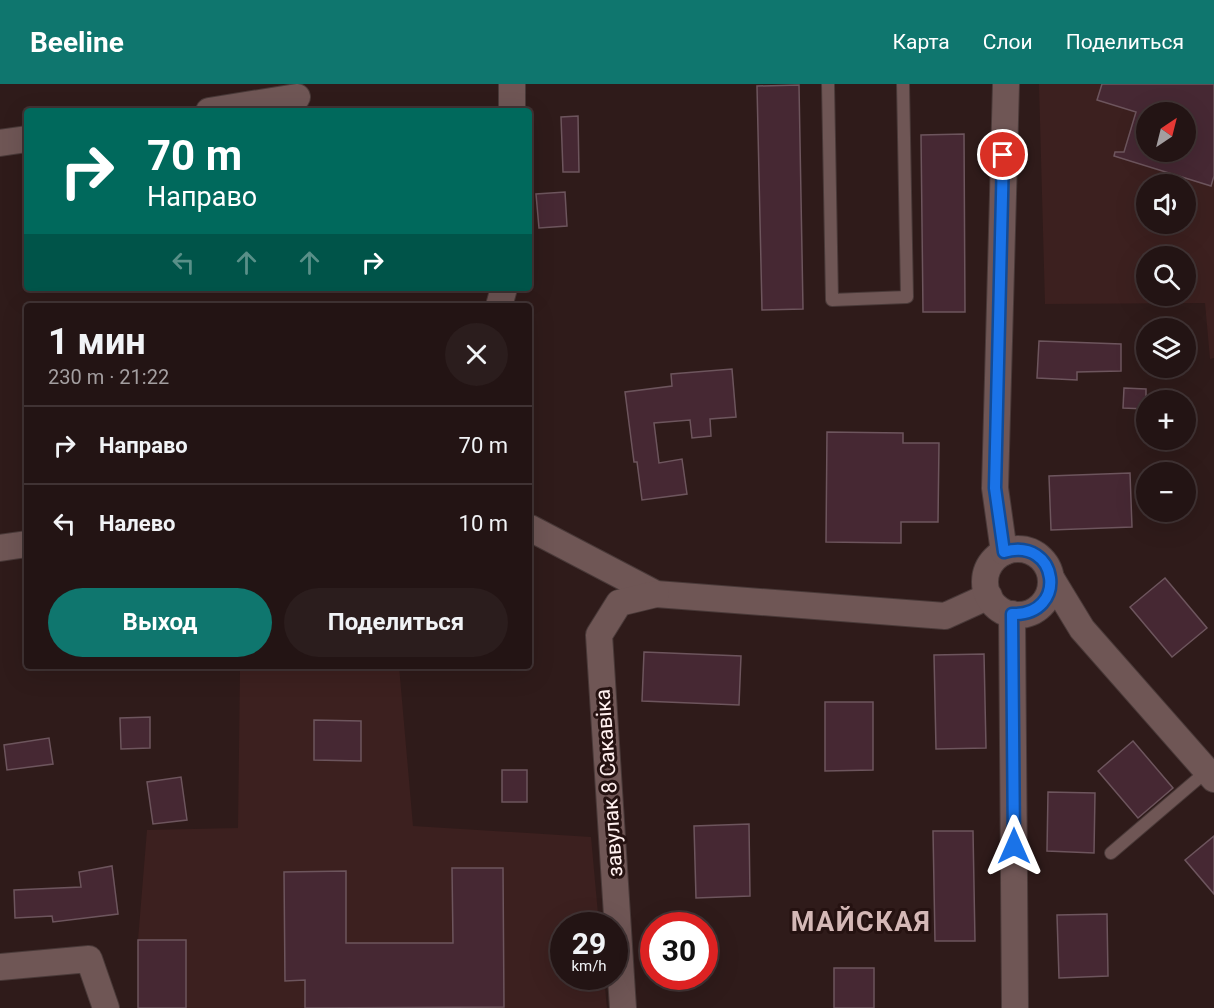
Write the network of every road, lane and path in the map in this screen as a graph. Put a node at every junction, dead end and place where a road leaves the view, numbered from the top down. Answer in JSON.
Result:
{"nodes":[{"id":1,"x":512,"y":84,"type":"edge"},
{"id":2,"x":828,"y":84,"type":"edge"},
{"id":3,"x":903,"y":84,"type":"edge"},
{"id":4,"x":1006,"y":84,"type":"edge"},
{"id":5,"x":297,"y":98,"type":"dead end"},
{"id":6,"x":229,"y":108,"type":"edge"},
{"id":7,"x":512,"y":108,"type":"edge"},
{"id":8,"x":24,"y":139,"type":"edge"},
{"id":9,"x":0,"y":143,"type":"edge"},
{"id":10,"x":532,"y":529,"type":"edge"},
{"id":11,"x":24,"y":544,"type":"edge"},
{"id":12,"x":0,"y":548,"type":"edge"},
{"id":13,"x":1004,"y":552,"type":"junction"},
{"id":14,"x":1051,"y":578,"type":"junction"},
{"id":15,"x":656,"y":594,"type":"junction"},
{"id":16,"x":988,"y":596,"type":"junction"},
{"id":17,"x":1017,"y":614,"type":"junction"},
{"id":18,"x":1082,"y":629,"type":"junction"},
{"id":19,"x":1210,"y":775,"type":"edge"},
{"id":20,"x":1111,"y":854,"type":"dead end"},
{"id":21,"x":0,"y":968,"type":"edge"},
{"id":22,"x":106,"y":1008,"type":"edge"},
{"id":23,"x":623,"y":1008,"type":"edge"},
{"id":24,"x":1015,"y":1008,"type":"edge"}],
"edges":[{"from":1,"to":7,"type":"street"},
{"from":2,"to":3,"type":"lane"},
{"from":4,"to":13,"type":"street"},
{"from":5,"to":6,"type":"street"},
{"from":8,"to":9,"type":"street"},
{"from":10,"to":15,"type":"street"},
{"from":11,"to":12,"type":"street"},
{"from":13,"to":14,"type":"street"},
{"from":13,"to":16,"type":"street"},
{"from":14,"to":17,"type":"street"},
{"from":14,"to":18,"type":"street"},
{"from":15,"to":16,"type":"street"},
{"from":15,"to":23,"type":"street","name":"завулак 8 Сакавіка"},
{"from":16,"to":17,"type":"street"},
{"from":17,"to":18,"type":"street"},
{"from":17,"to":24,"type":"street"},
{"from":18,"to":19,"type":"street"},
{"from":19,"to":20,"type":"lane"},
{"from":21,"to":22,"type":"street"}]}
